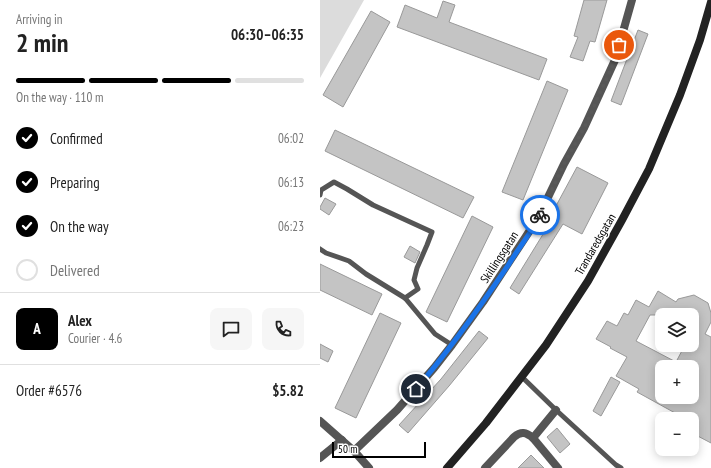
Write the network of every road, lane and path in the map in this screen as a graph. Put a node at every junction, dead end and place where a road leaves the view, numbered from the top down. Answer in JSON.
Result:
{"nodes":[{"id":1,"x":632,"y":0,"type":"edge"},
{"id":2,"x":711,"y":2,"type":"edge"},
{"id":3,"x":320,"y":195,"type":"edge"},
{"id":4,"x":320,"y":249,"type":"edge"},
{"id":5,"x":404,"y":298,"type":"junction"},
{"id":6,"x":452,"y":345,"type":"junction"},
{"id":7,"x":522,"y":377,"type":"junction"},
{"id":8,"x":556,"y":410,"type":"junction"},
{"id":9,"x":320,"y":421,"type":"edge"},
{"id":10,"x":533,"y":438,"type":"junction"},
{"id":11,"x":342,"y":440,"type":"junction"},
{"id":12,"x":354,"y":451,"type":"junction"},
{"id":13,"x":320,"y":458,"type":"edge"},
{"id":14,"x":369,"y":468,"type":"edge"},
{"id":15,"x":447,"y":468,"type":"edge"},
{"id":16,"x":485,"y":468,"type":"edge"},
{"id":17,"x":558,"y":468,"type":"edge"},
{"id":18,"x":620,"y":468,"type":"edge"}],
"edges":[{"from":1,"to":6,"type":"street","name":"Skillingsgatan"},
{"from":2,"to":7,"type":"street","name":"Trandaredsgatan"},
{"from":3,"to":5,"type":"lane"},
{"from":4,"to":5,"type":"lane"},
{"from":5,"to":6,"type":"lane"},
{"from":6,"to":12,"type":"street","name":"Skillingsgatan"},
{"from":7,"to":8,"type":"lane"},
{"from":7,"to":15,"type":"street","name":"Trandaredsgatan"},
{"from":8,"to":10,"type":"street"},
{"from":8,"to":18,"type":"lane"},
{"from":9,"to":11,"type":"street"},
{"from":10,"to":16,"type":"street"},
{"from":10,"to":17,"type":"street"},
{"from":11,"to":12,"type":"street"},
{"from":11,"to":13,"type":"street"},
{"from":12,"to":14,"type":"street"}]}
